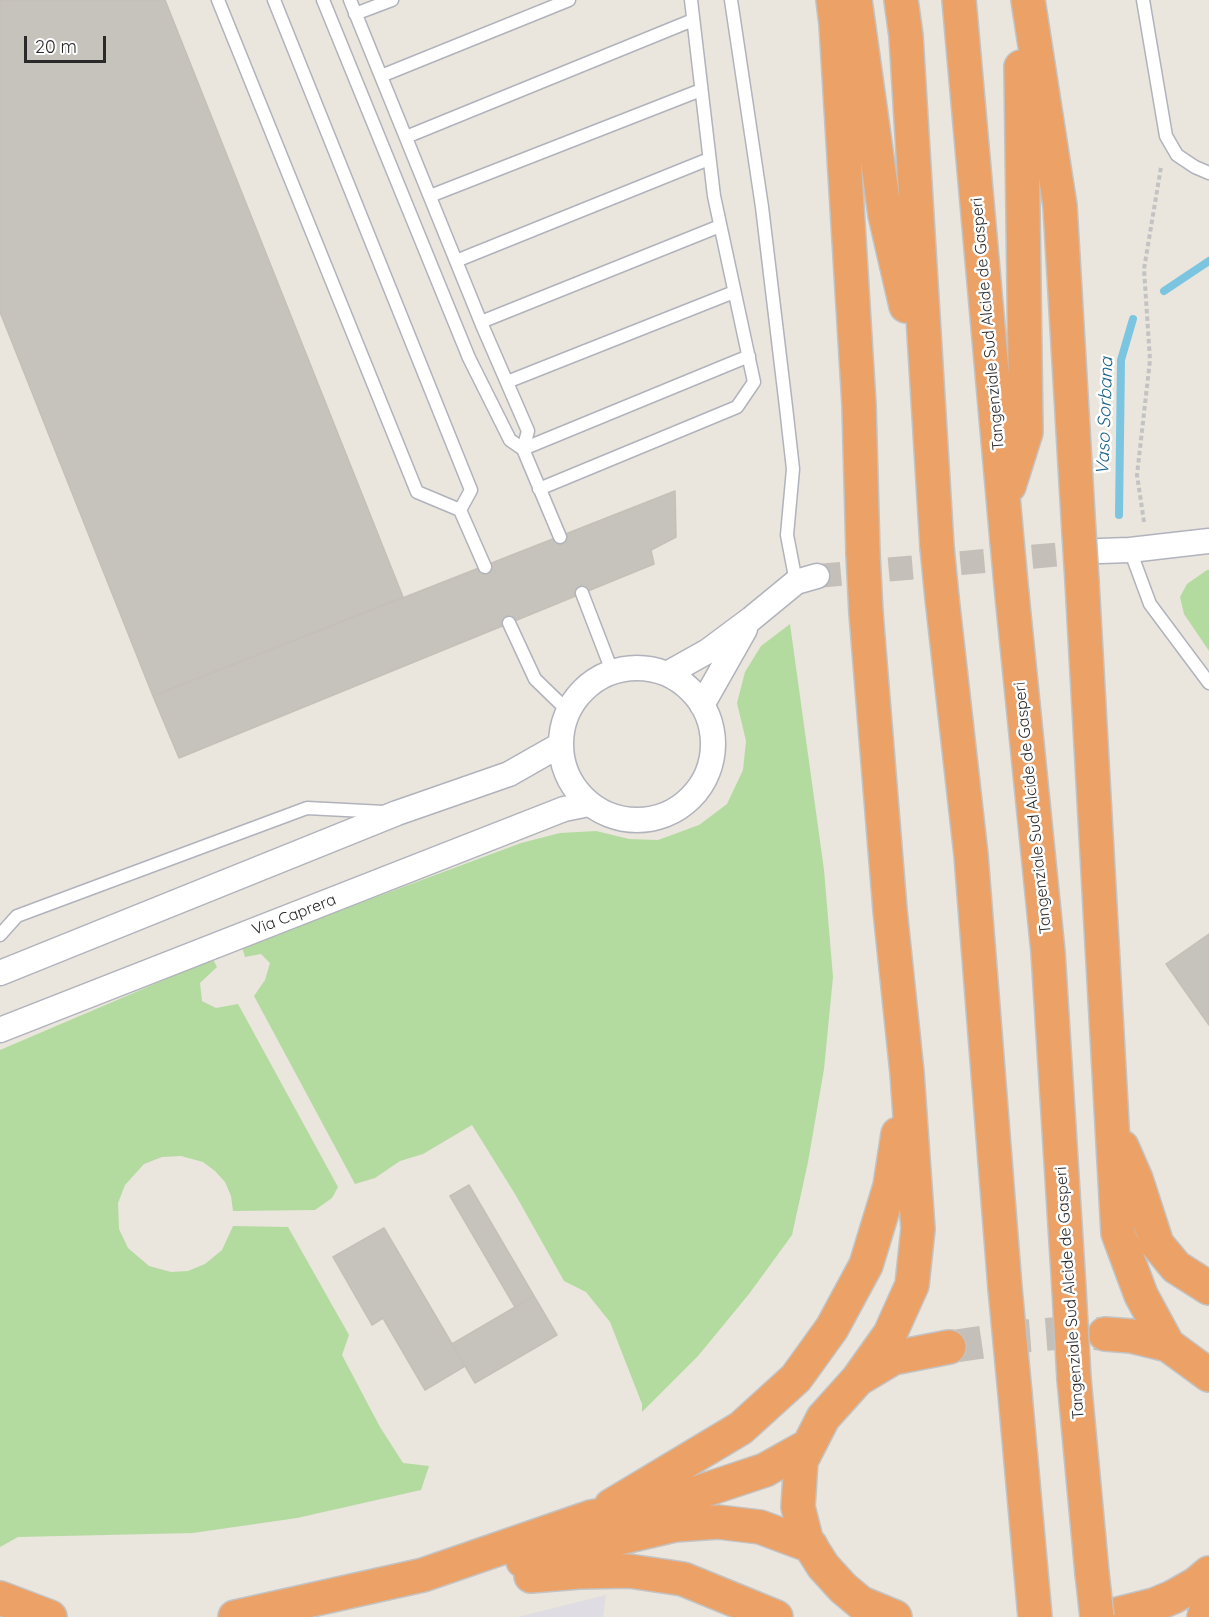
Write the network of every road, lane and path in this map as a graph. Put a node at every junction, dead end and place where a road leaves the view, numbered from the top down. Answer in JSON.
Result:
{"nodes":[{"id":1,"x":218,"y":0,"type":"edge"},
{"id":2,"x":274,"y":0,"type":"edge"},
{"id":3,"x":323,"y":0,"type":"edge"},
{"id":4,"x":350,"y":0,"type":"edge"},
{"id":5,"x":392,"y":0,"type":"edge"},
{"id":6,"x":569,"y":0,"type":"edge"},
{"id":7,"x":691,"y":0,"type":"edge"},
{"id":8,"x":731,"y":0,"type":"edge"},
{"id":9,"x":833,"y":0,"type":"edge"},
{"id":10,"x":855,"y":0,"type":"edge"},
{"id":11,"x":901,"y":0,"type":"edge"},
{"id":12,"x":959,"y":0,"type":"edge"},
{"id":13,"x":1020,"y":0,"type":"edge"},
{"id":14,"x":1028,"y":0,"type":"edge"},
{"id":15,"x":1143,"y":0,"type":"edge"},
{"id":16,"x":356,"y":14,"type":"junction"},
{"id":17,"x":693,"y":20,"type":"junction"},
{"id":18,"x":381,"y":76,"type":"junction"},
{"id":19,"x":701,"y":90,"type":"junction"},
{"id":20,"x":1166,"y":136,"type":"junction"},
{"id":21,"x":406,"y":137,"type":"junction"},
{"id":22,"x":709,"y":159,"type":"junction"},
{"id":23,"x":1209,"y":173,"type":"edge"},
{"id":24,"x":430,"y":196,"type":"junction"},
{"id":25,"x":720,"y":226,"type":"junction"},
{"id":26,"x":456,"y":261,"type":"junction"},
{"id":27,"x":734,"y":292,"type":"junction"},
{"id":28,"x":481,"y":322,"type":"junction"},
{"id":29,"x":749,"y":356,"type":"junction"},
{"id":30,"x":507,"y":382,"type":"junction"},
{"id":31,"x":928,"y":398,"type":"junction"},
{"id":32,"x":523,"y":449,"type":"junction"},
{"id":33,"x":539,"y":489,"type":"junction"},
{"id":34,"x":1004,"y":502,"type":"junction"},
{"id":35,"x":460,"y":510,"type":"junction"},
{"id":36,"x":560,"y":537,"type":"dead end"},
{"id":37,"x":1209,"y":541,"type":"edge"},
{"id":38,"x":1089,"y":542,"type":"junction"},
{"id":39,"x":1138,"y":549,"type":"junction"},
{"id":40,"x":485,"y":567,"type":"dead end"},
{"id":41,"x":807,"y":579,"type":"joint"},
{"id":42,"x":582,"y":593,"type":"dead end"},
{"id":43,"x":751,"y":619,"type":"junction"},
{"id":44,"x":509,"y":622,"type":"dead end"},
{"id":45,"x":612,"y":671,"type":"junction"},
{"id":46,"x":667,"y":674,"type":"junction"},
{"id":47,"x":1209,"y":683,"type":"edge"},
{"id":48,"x":702,"y":705,"type":"junction"},
{"id":49,"x":568,"y":711,"type":"junction"},
{"id":50,"x":560,"y":745,"type":"junction"},
{"id":51,"x":589,"y":804,"type":"junction"},
{"id":52,"x":397,"y":813,"type":"junction"},
{"id":53,"x":0,"y":935,"type":"edge"},
{"id":54,"x":0,"y":973,"type":"edge"},
{"id":55,"x":0,"y":1030,"type":"edge"},
{"id":56,"x":907,"y":1073,"type":"junction"},
{"id":57,"x":1113,"y":1126,"type":"junction"},
{"id":58,"x":1209,"y":1288,"type":"edge"},
{"id":59,"x":1105,"y":1334,"type":"tunnel mouth"},
{"id":60,"x":1168,"y":1345,"type":"junction"},
{"id":61,"x":950,"y":1347,"type":"tunnel mouth"},
{"id":62,"x":1207,"y":1371,"type":"edge"},
{"id":63,"x":858,"y":1379,"type":"junction"},
{"id":64,"x":808,"y":1446,"type":"junction"},
{"id":65,"x":591,"y":1517,"type":"junction"},
{"id":66,"x":811,"y":1546,"type":"junction"},
{"id":67,"x":501,"y":1567,"type":"junction"},
{"id":68,"x":1209,"y":1573,"type":"edge"},
{"id":69,"x":423,"y":1575,"type":"junction"},
{"id":70,"x":843,"y":1588,"type":"junction"},
{"id":71,"x":0,"y":1598,"type":"edge"},
{"id":72,"x":1209,"y":1599,"type":"edge"},
{"id":73,"x":1108,"y":1616,"type":"edge"},
{"id":74,"x":50,"y":1617,"type":"edge"},
{"id":75,"x":235,"y":1617,"type":"edge"},
{"id":76,"x":776,"y":1617,"type":"edge"},
{"id":77,"x":861,"y":1617,"type":"edge"},
{"id":78,"x":895,"y":1617,"type":"edge"},
{"id":79,"x":1035,"y":1617,"type":"edge"},
{"id":80,"x":1204,"y":1617,"type":"edge"}],
"edges":[{"from":1,"to":35,"type":"lane"},
{"from":2,"to":35,"type":"lane"},
{"from":3,"to":32,"type":"lane"},
{"from":4,"to":16,"type":"lane"},
{"from":5,"to":16,"type":"lane"},
{"from":6,"to":18,"type":"lane"},
{"from":7,"to":17,"type":"lane"},
{"from":8,"to":41,"type":"lane"},
{"from":9,"to":56,"type":"highway","bridge":true},
{"from":10,"to":31,"type":"highway"},
{"from":11,"to":31,"type":"highway"},
{"from":12,"to":34,"type":"highway","name":"Tangenziale Sud Alcide de Gasperi"},
{"from":13,"to":34,"type":"highway"},
{"from":14,"to":38,"type":"highway"},
{"from":15,"to":20,"type":"lane"},
{"from":16,"to":18,"type":"lane"},
{"from":17,"to":19,"type":"lane"},
{"from":17,"to":21,"type":"lane"},
{"from":18,"to":21,"type":"lane"},
{"from":19,"to":22,"type":"lane"},
{"from":19,"to":24,"type":"lane"},
{"from":20,"to":23,"type":"lane"},
{"from":20,"to":39,"type":"path"},
{"from":21,"to":24,"type":"lane"},
{"from":22,"to":25,"type":"lane"},
{"from":22,"to":26,"type":"lane"},
{"from":24,"to":26,"type":"lane"},
{"from":25,"to":27,"type":"lane"},
{"from":25,"to":28,"type":"lane"},
{"from":26,"to":28,"type":"lane"},
{"from":27,"to":29,"type":"lane"},
{"from":27,"to":30,"type":"lane"},
{"from":28,"to":30,"type":"lane"},
{"from":29,"to":32,"type":"lane"},
{"from":29,"to":33,"type":"lane"},
{"from":30,"to":32,"type":"lane"},
{"from":31,"to":79,"type":"highway","bridge":true},
{"from":32,"to":33,"type":"lane"},
{"from":33,"to":36,"type":"lane"},
{"from":34,"to":73,"type":"highway","name":"Tangenziale Sud Alcide de Gasperi","bridge":true},
{"from":35,"to":40,"type":"lane"},
{"from":37,"to":39,"type":"street"},
{"from":38,"to":39,"type":"street"},
{"from":38,"to":57,"type":"highway","bridge":true},
{"from":39,"to":47,"type":"lane"},
{"from":41,"to":43,"type":"street"},
{"from":42,"to":45,"type":"lane"},
{"from":43,"to":46,"type":"street"},
{"from":43,"to":48,"type":"street"},
{"from":44,"to":49,"type":"lane"},
{"from":45,"to":46,"type":"street"},
{"from":45,"to":49,"type":"street"},
{"from":46,"to":48,"type":"street"},
{"from":48,"to":51,"type":"street"},
{"from":49,"to":50,"type":"street"},
{"from":50,"to":51,"type":"street"},
{"from":50,"to":52,"type":"street"},
{"from":51,"to":55,"type":"street","name":"Via Caprera"},
{"from":52,"to":53,"type":"lane"},
{"from":52,"to":54,"type":"street"},
{"from":56,"to":63,"type":"highway"},
{"from":56,"to":65,"type":"highway"},
{"from":57,"to":58,"type":"highway"},
{"from":57,"to":60,"type":"highway"},
{"from":59,"to":60,"type":"highway"},
{"from":60,"to":62,"type":"highway"},
{"from":61,"to":63,"type":"highway"},
{"from":63,"to":64,"type":"highway"},
{"from":64,"to":65,"type":"highway"},
{"from":64,"to":66,"type":"highway"},
{"from":65,"to":69,"type":"highway"},
{"from":66,"to":67,"type":"highway"},
{"from":66,"to":70,"type":"highway"},
{"from":67,"to":69,"type":"highway"},
{"from":67,"to":76,"type":"highway"},
{"from":68,"to":73,"type":"highway"},
{"from":69,"to":75,"type":"highway"},
{"from":70,"to":77,"type":"highway"},
{"from":70,"to":78,"type":"highway"},
{"from":71,"to":74,"type":"highway"},
{"from":72,"to":80,"type":"highway"}]}
